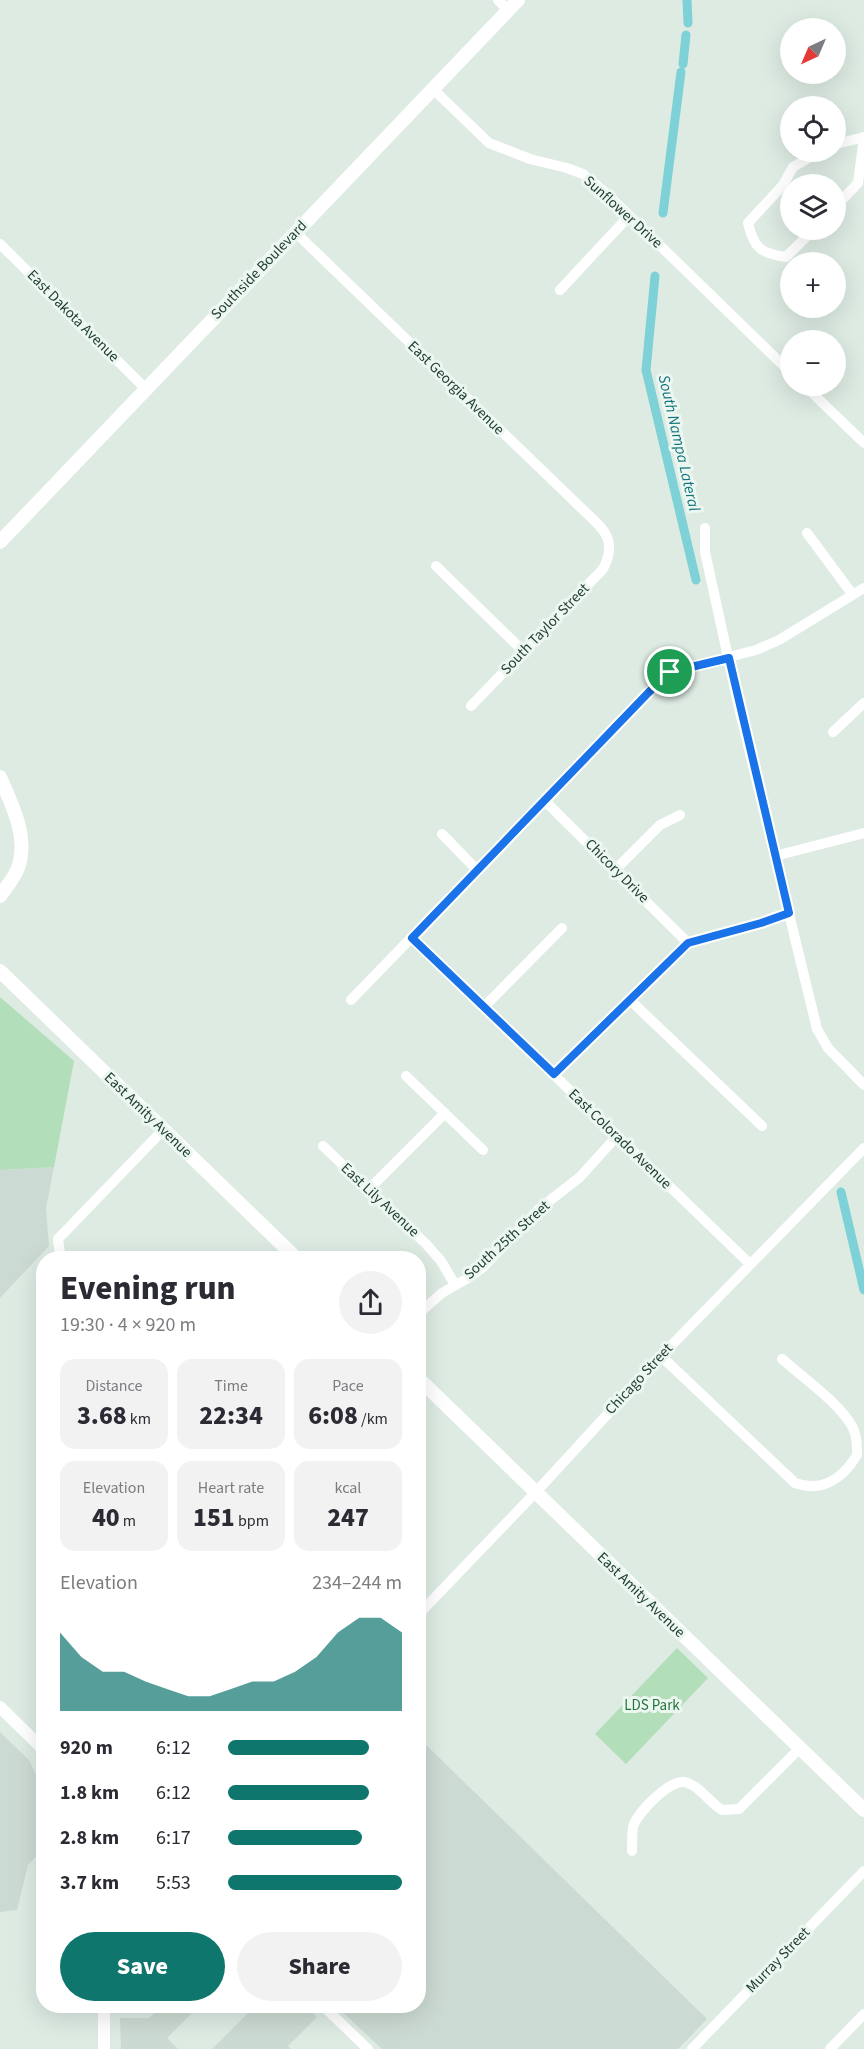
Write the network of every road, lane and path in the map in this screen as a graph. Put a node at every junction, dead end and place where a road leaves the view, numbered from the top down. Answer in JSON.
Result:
{"nodes":[{"id":1,"x":498,"y":0,"type":"edge"},
{"id":2,"x":513,"y":5,"type":"edge"},
{"id":3,"x":434,"y":90,"type":"junction"},
{"id":4,"x":864,"y":137,"type":"edge"},
{"id":5,"x":846,"y":142,"type":"edge"},
{"id":6,"x":802,"y":162,"type":"edge"},
{"id":7,"x":789,"y":174,"type":"edge"},
{"id":8,"x":780,"y":188,"type":"edge"},
{"id":9,"x":846,"y":196,"type":"edge"},
{"id":10,"x":629,"y":216,"type":"junction"},
{"id":11,"x":296,"y":232,"type":"junction"},
{"id":12,"x":803,"y":240,"type":"edge"},
{"id":13,"x":0,"y":244,"type":"edge"},
{"id":14,"x":560,"y":290,"type":"dead end"},
{"id":15,"x":780,"y":362,"type":"edge"},
{"id":16,"x":146,"y":388,"type":"junction"},
{"id":17,"x":815,"y":396,"type":"edge"},
{"id":18,"x":864,"y":443,"type":"edge"},
{"id":19,"x":705,"y":528,"type":"dead end"},
{"id":20,"x":807,"y":533,"type":"dead end"},
{"id":21,"x":0,"y":542,"type":"edge"},
{"id":22,"x":611,"y":547,"type":"joint"},
{"id":23,"x":436,"y":566,"type":"dead end"},
{"id":24,"x":864,"y":588,"type":"edge"},
{"id":25,"x":853,"y":595,"type":"junction"},
{"id":26,"x":523,"y":651,"type":"junction"},
{"id":27,"x":729,"y":658,"type":"junction"},
{"id":28,"x":864,"y":703,"type":"edge"},
{"id":29,"x":471,"y":706,"type":"dead end"},
{"id":30,"x":833,"y":732,"type":"dead end"},
{"id":31,"x":0,"y":777,"type":"edge"},
{"id":32,"x":544,"y":800,"type":"junction"},
{"id":33,"x":680,"y":814,"type":"dead end"},
{"id":34,"x":864,"y":833,"type":"edge"},
{"id":35,"x":442,"y":834,"type":"dead end"},
{"id":36,"x":775,"y":856,"type":"junction"},
{"id":37,"x":616,"y":869,"type":"junction"},
{"id":38,"x":477,"y":870,"type":"junction"},
{"id":39,"x":0,"y":896,"type":"edge"},
{"id":40,"x":789,"y":913,"type":"junction"},
{"id":41,"x":562,"y":928,"type":"dead end"},
{"id":42,"x":412,"y":938,"type":"junction"},
{"id":43,"x":688,"y":943,"type":"junction"},
{"id":44,"x":0,"y":971,"type":"edge"},
{"id":45,"x":351,"y":1000,"type":"dead end"},
{"id":46,"x":630,"y":1000,"type":"junction"},
{"id":47,"x":484,"y":1008,"type":"junction"},
{"id":48,"x":554,"y":1074,"type":"junction"},
{"id":49,"x":406,"y":1076,"type":"dead end"},
{"id":50,"x":864,"y":1085,"type":"edge"},
{"id":51,"x":445,"y":1113,"type":"junction"},
{"id":52,"x":762,"y":1126,"type":"dead end"},
{"id":53,"x":163,"y":1130,"type":"junction"},
{"id":54,"x":617,"y":1136,"type":"junction"},
{"id":55,"x":323,"y":1146,"type":"dead end"},
{"id":56,"x":864,"y":1148,"type":"edge"},
{"id":57,"x":483,"y":1150,"type":"dead end"},
{"id":58,"x":369,"y":1189,"type":"junction"},
{"id":59,"x":60,"y":1251,"type":"edge"},
{"id":60,"x":289,"y":1251,"type":"edge"},
{"id":61,"x":750,"y":1264,"type":"junction"},
{"id":62,"x":454,"y":1285,"type":"junction"},
{"id":63,"x":426,"y":1305,"type":"edge"},
{"id":64,"x":661,"y":1356,"type":"junction"},
{"id":65,"x":782,"y":1359,"type":"dead end"},
{"id":66,"x":426,"y":1386,"type":"edge"},
{"id":67,"x":861,"y":1456,"type":"edge"},
{"id":68,"x":536,"y":1492,"type":"junction"},
{"id":69,"x":426,"y":1607,"type":"edge"},
{"id":70,"x":0,"y":1707,"type":"edge"},
{"id":71,"x":36,"y":1742,"type":"edge"},
{"id":72,"x":800,"y":1749,"type":"junction"},
{"id":73,"x":864,"y":1810,"type":"edge"},
{"id":74,"x":632,"y":1851,"type":"dead end"},
{"id":75,"x":864,"y":1871,"type":"edge"},
{"id":76,"x":104,"y":2013,"type":"edge"},
{"id":77,"x":329,"y":2013,"type":"edge"},
{"id":78,"x":864,"y":2014,"type":"edge"},
{"id":79,"x":104,"y":2049,"type":"edge"},
{"id":80,"x":368,"y":2049,"type":"edge"},
{"id":81,"x":692,"y":2049,"type":"edge"},
{"id":82,"x":830,"y":2049,"type":"edge"}],
"edges":[{"from":1,"to":2,"type":"street"},
{"from":2,"to":3,"type":"main road","name":"Southside Boulevard"},
{"from":3,"to":10,"type":"street","name":"Sunflower Drive"},
{"from":3,"to":11,"type":"main road","name":"Southside Boulevard"},
{"from":4,"to":5,"type":"street"},
{"from":4,"to":9,"type":"street"},
{"from":6,"to":7,"type":"street"},
{"from":8,"to":12,"type":"street"},
{"from":10,"to":14,"type":"street"},
{"from":10,"to":15,"type":"street","name":"Sunflower Drive"},
{"from":11,"to":16,"type":"main road","name":"Southside Boulevard"},
{"from":11,"to":22,"type":"street","name":"East Georgia Avenue"},
{"from":13,"to":16,"type":"street","name":"East Dakota Avenue"},
{"from":16,"to":21,"type":"main road","name":"Southside Boulevard"},
{"from":17,"to":18,"type":"street"},
{"from":19,"to":27,"type":"street"},
{"from":20,"to":25,"type":"street"},
{"from":22,"to":26,"type":"street","name":"South Taylor Street"},
{"from":23,"to":26,"type":"street"},
{"from":24,"to":25,"type":"street"},
{"from":25,"to":27,"type":"street"},
{"from":26,"to":29,"type":"street","name":"South Taylor Street"},
{"from":27,"to":32,"type":"street"},
{"from":27,"to":36,"type":"street"},
{"from":28,"to":30,"type":"street"},
{"from":31,"to":39,"type":"main road"},
{"from":32,"to":37,"type":"street","name":"Chicory Drive"},
{"from":32,"to":38,"type":"street"},
{"from":33,"to":37,"type":"street"},
{"from":34,"to":36,"type":"street"},
{"from":35,"to":38,"type":"street"},
{"from":36,"to":40,"type":"street"},
{"from":37,"to":43,"type":"street","name":"Chicory Drive"},
{"from":38,"to":42,"type":"street"},
{"from":40,"to":43,"type":"street"},
{"from":40,"to":50,"type":"street"},
{"from":41,"to":47,"type":"street"},
{"from":42,"to":45,"type":"street"},
{"from":42,"to":47,"type":"street","name":"East Colorado Avenue"},
{"from":43,"to":46,"type":"street"},
{"from":44,"to":53,"type":"main road","name":"East Amity Avenue"},
{"from":46,"to":48,"type":"street"},
{"from":46,"to":52,"type":"street"},
{"from":47,"to":48,"type":"street","name":"East Colorado Avenue"},
{"from":48,"to":54,"type":"street","name":"East Colorado Avenue"},
{"from":49,"to":51,"type":"street"},
{"from":51,"to":57,"type":"street"},
{"from":51,"to":58,"type":"street"},
{"from":53,"to":59,"type":"street"},
{"from":53,"to":60,"type":"main road","name":"East Amity Avenue"},
{"from":54,"to":61,"type":"street","name":"East Colorado Avenue"},
{"from":54,"to":62,"type":"street","name":"South 25th Street"},
{"from":55,"to":58,"type":"street","name":"East Lily Avenue"},
{"from":56,"to":61,"type":"street","name":"Chicago Street"},
{"from":58,"to":62,"type":"street","name":"East Lily Avenue"},
{"from":61,"to":64,"type":"street","name":"Chicago Street"},
{"from":62,"to":63,"type":"street","name":"South 25th Street"},
{"from":64,"to":67,"type":"street"},
{"from":64,"to":68,"type":"street","name":"Chicago Street"},
{"from":65,"to":67,"type":"street"},
{"from":66,"to":68,"type":"main road","name":"East Amity Avenue"},
{"from":68,"to":69,"type":"street","name":"Chicago Street"},
{"from":68,"to":72,"type":"main road","name":"East Amity Avenue"},
{"from":70,"to":71,"type":"street"},
{"from":72,"to":73,"type":"main road","name":"East Amity Avenue"},
{"from":72,"to":74,"type":"street"},
{"from":75,"to":81,"type":"street","name":"Murray Street"},
{"from":76,"to":79,"type":"street"},
{"from":77,"to":80,"type":"street"},
{"from":78,"to":82,"type":"street"}]}
